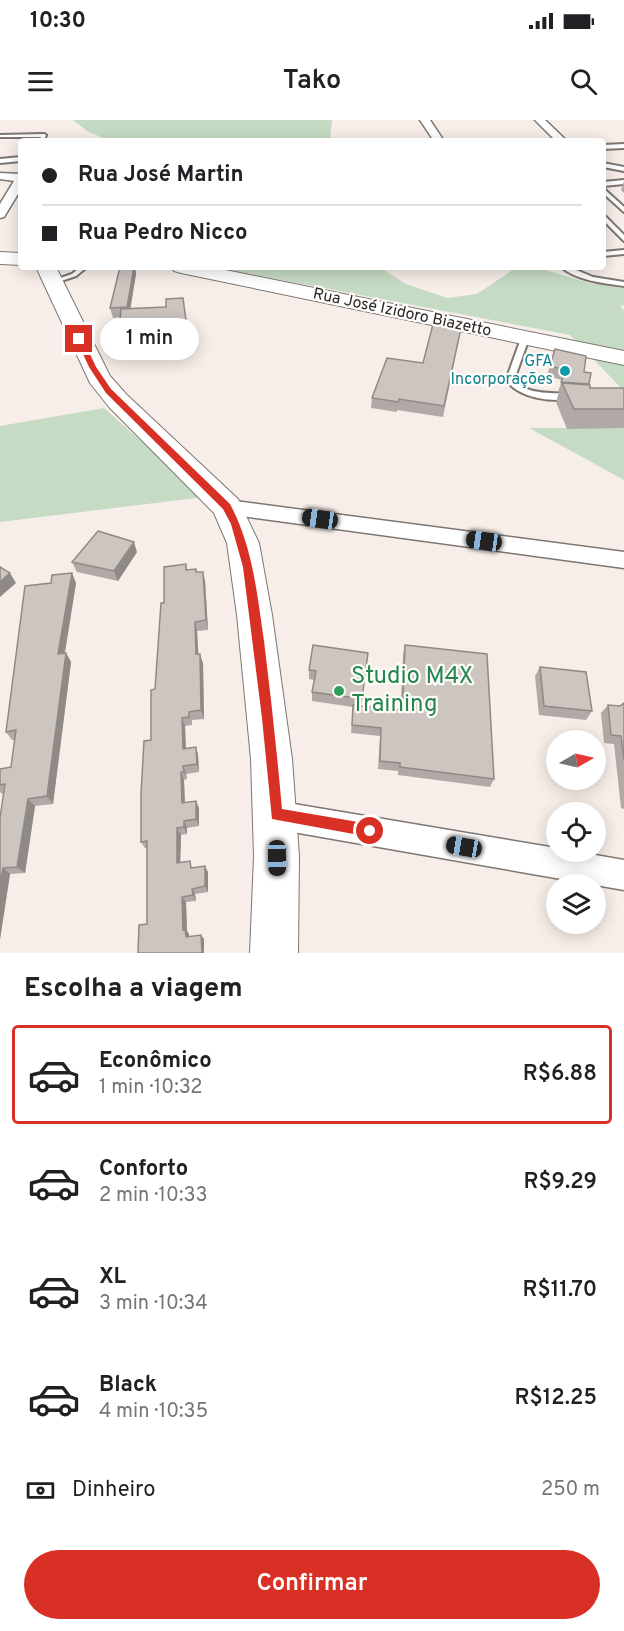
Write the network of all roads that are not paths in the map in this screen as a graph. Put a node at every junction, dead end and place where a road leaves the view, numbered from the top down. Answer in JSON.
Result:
{"nodes":[{"id":1,"x":425,"y":120,"type":"edge"},
{"id":2,"x":540,"y":120,"type":"edge"},
{"id":3,"x":0,"y":136,"type":"edge"},
{"id":4,"x":42,"y":138,"type":"edge"},
{"id":5,"x":437,"y":138,"type":"edge"},
{"id":6,"x":559,"y":138,"type":"edge"},
{"id":7,"x":624,"y":146,"type":"edge"},
{"id":8,"x":606,"y":149,"type":"edge"},
{"id":9,"x":18,"y":159,"type":"edge"},
{"id":10,"x":0,"y":161,"type":"edge"},
{"id":11,"x":606,"y":166,"type":"edge"},
{"id":12,"x":624,"y":169,"type":"edge"},
{"id":13,"x":0,"y":176,"type":"edge"},
{"id":14,"x":18,"y":177,"type":"edge"},
{"id":15,"x":624,"y":182,"type":"edge"},
{"id":16,"x":18,"y":184,"type":"edge"},
{"id":17,"x":606,"y":184,"type":"edge"},
{"id":18,"x":606,"y":193,"type":"edge"},
{"id":19,"x":624,"y":210,"type":"edge"},
{"id":20,"x":0,"y":214,"type":"edge"},
{"id":21,"x":606,"y":219,"type":"edge"},
{"id":22,"x":624,"y":238,"type":"edge"},
{"id":23,"x":624,"y":252,"type":"edge"},
{"id":24,"x":606,"y":254,"type":"edge"},
{"id":25,"x":0,"y":258,"type":"edge"},
{"id":26,"x":18,"y":259,"type":"edge"},
{"id":27,"x":80,"y":270,"type":"edge"},
{"id":28,"x":196,"y":270,"type":"edge"},
{"id":29,"x":568,"y":270,"type":"edge"},
{"id":30,"x":49,"y":274,"type":"edge"},
{"id":31,"x":624,"y":284,"type":"edge"},
{"id":32,"x":525,"y":338,"type":"junction"},
{"id":33,"x":624,"y":357,"type":"edge"},
{"id":34,"x":584,"y":399,"type":"edge"},
{"id":35,"x":227,"y":507,"type":"junction"},
{"id":36,"x":624,"y":560,"type":"edge"},
{"id":37,"x":276,"y":814,"type":"junction"},
{"id":38,"x":624,"y":875,"type":"edge"},
{"id":39,"x":274,"y":953,"type":"edge"}],
"edges":[{"from":1,"to":5,"type":"street"},
{"from":2,"to":6,"type":"street"},
{"from":3,"to":4,"type":"lane"},
{"from":7,"to":8,"type":"lane"},
{"from":9,"to":10,"type":"lane"},
{"from":11,"to":12,"type":"lane"},
{"from":13,"to":14,"type":"street"},
{"from":15,"to":17,"type":"lane"},
{"from":16,"to":20,"type":"street"},
{"from":18,"to":19,"type":"lane"},
{"from":21,"to":22,"type":"lane"},
{"from":23,"to":24,"type":"lane"},
{"from":25,"to":26,"type":"street"},
{"from":27,"to":30,"type":"lane"},
{"from":28,"to":32,"type":"street","name":"Rua José Izidoro Biazetto"},
{"from":29,"to":31,"type":"lane"},
{"from":30,"to":35,"type":"street"},
{"from":32,"to":33,"type":"street","name":"Rua José Izidoro Biazetto"},
{"from":32,"to":34,"type":"lane"},
{"from":35,"to":36,"type":"street"},
{"from":35,"to":37,"type":"street"},
{"from":37,"to":38,"type":"street"},
{"from":37,"to":39,"type":"street"}]}
